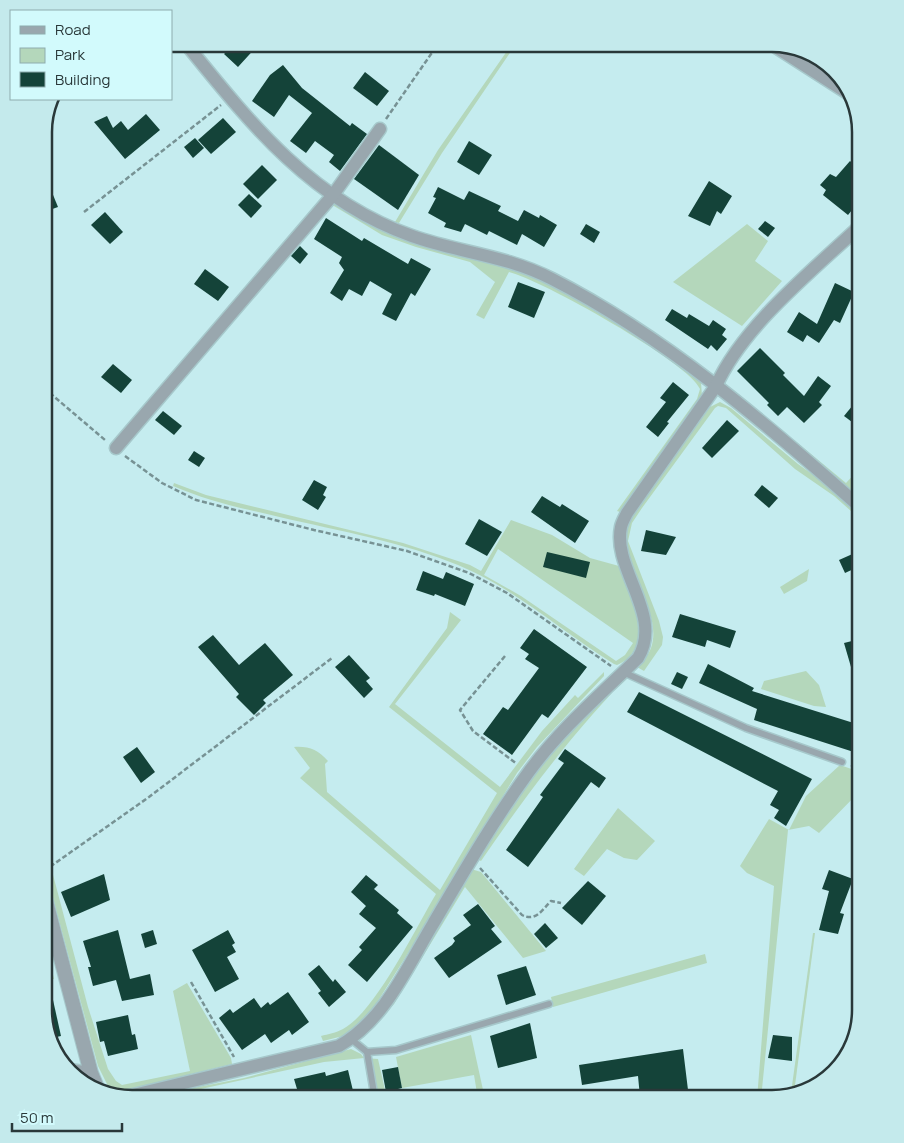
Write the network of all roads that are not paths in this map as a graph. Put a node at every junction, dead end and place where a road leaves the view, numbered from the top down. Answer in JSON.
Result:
{"nodes":[{"id":1,"x":193,"y":53,"type":"edge"},
{"id":2,"x":787,"y":54,"type":"edge"},
{"id":3,"x":836,"y":86,"type":"edge"},
{"id":4,"x":380,"y":129,"type":"road end"},
{"id":5,"x":333,"y":195,"type":"junction"},
{"id":6,"x":852,"y":234,"type":"edge"},
{"id":7,"x":716,"y":386,"type":"junction"},
{"id":8,"x":116,"y":448,"type":"road end"},
{"id":9,"x":852,"y":500,"type":"edge"},
{"id":10,"x":623,"y":672,"type":"junction"},
{"id":11,"x":842,"y":762,"type":"dead end"},
{"id":12,"x":53,"y":928,"type":"edge"},
{"id":13,"x":549,"y":1004,"type":"dead end"},
{"id":14,"x":351,"y":1039,"type":"junction"},
{"id":15,"x":367,"y":1052,"type":"junction"},
{"id":16,"x":81,"y":1072,"type":"edge"},
{"id":17,"x":91,"y":1073,"type":"junction"},
{"id":18,"x":94,"y":1081,"type":"edge"},
{"id":19,"x":155,"y":1090,"type":"edge"},
{"id":20,"x":373,"y":1090,"type":"edge"}],
"edges":[{"from":1,"to":5,"type":"street"},
{"from":2,"to":3,"type":"street"},
{"from":4,"to":5,"type":"street"},
{"from":5,"to":7,"type":"street"},
{"from":5,"to":8,"type":"street"},
{"from":6,"to":7,"type":"street"},
{"from":7,"to":9,"type":"street"},
{"from":7,"to":10,"type":"street"},
{"from":10,"to":11,"type":"lane"},
{"from":10,"to":14,"type":"street"},
{"from":12,"to":17,"type":"street"},
{"from":13,"to":15,"type":"lane"},
{"from":14,"to":15,"type":"lane"},
{"from":14,"to":19,"type":"street"},
{"from":15,"to":20,"type":"lane"},
{"from":16,"to":17,"type":"street"},
{"from":17,"to":18,"type":"street"}]}
